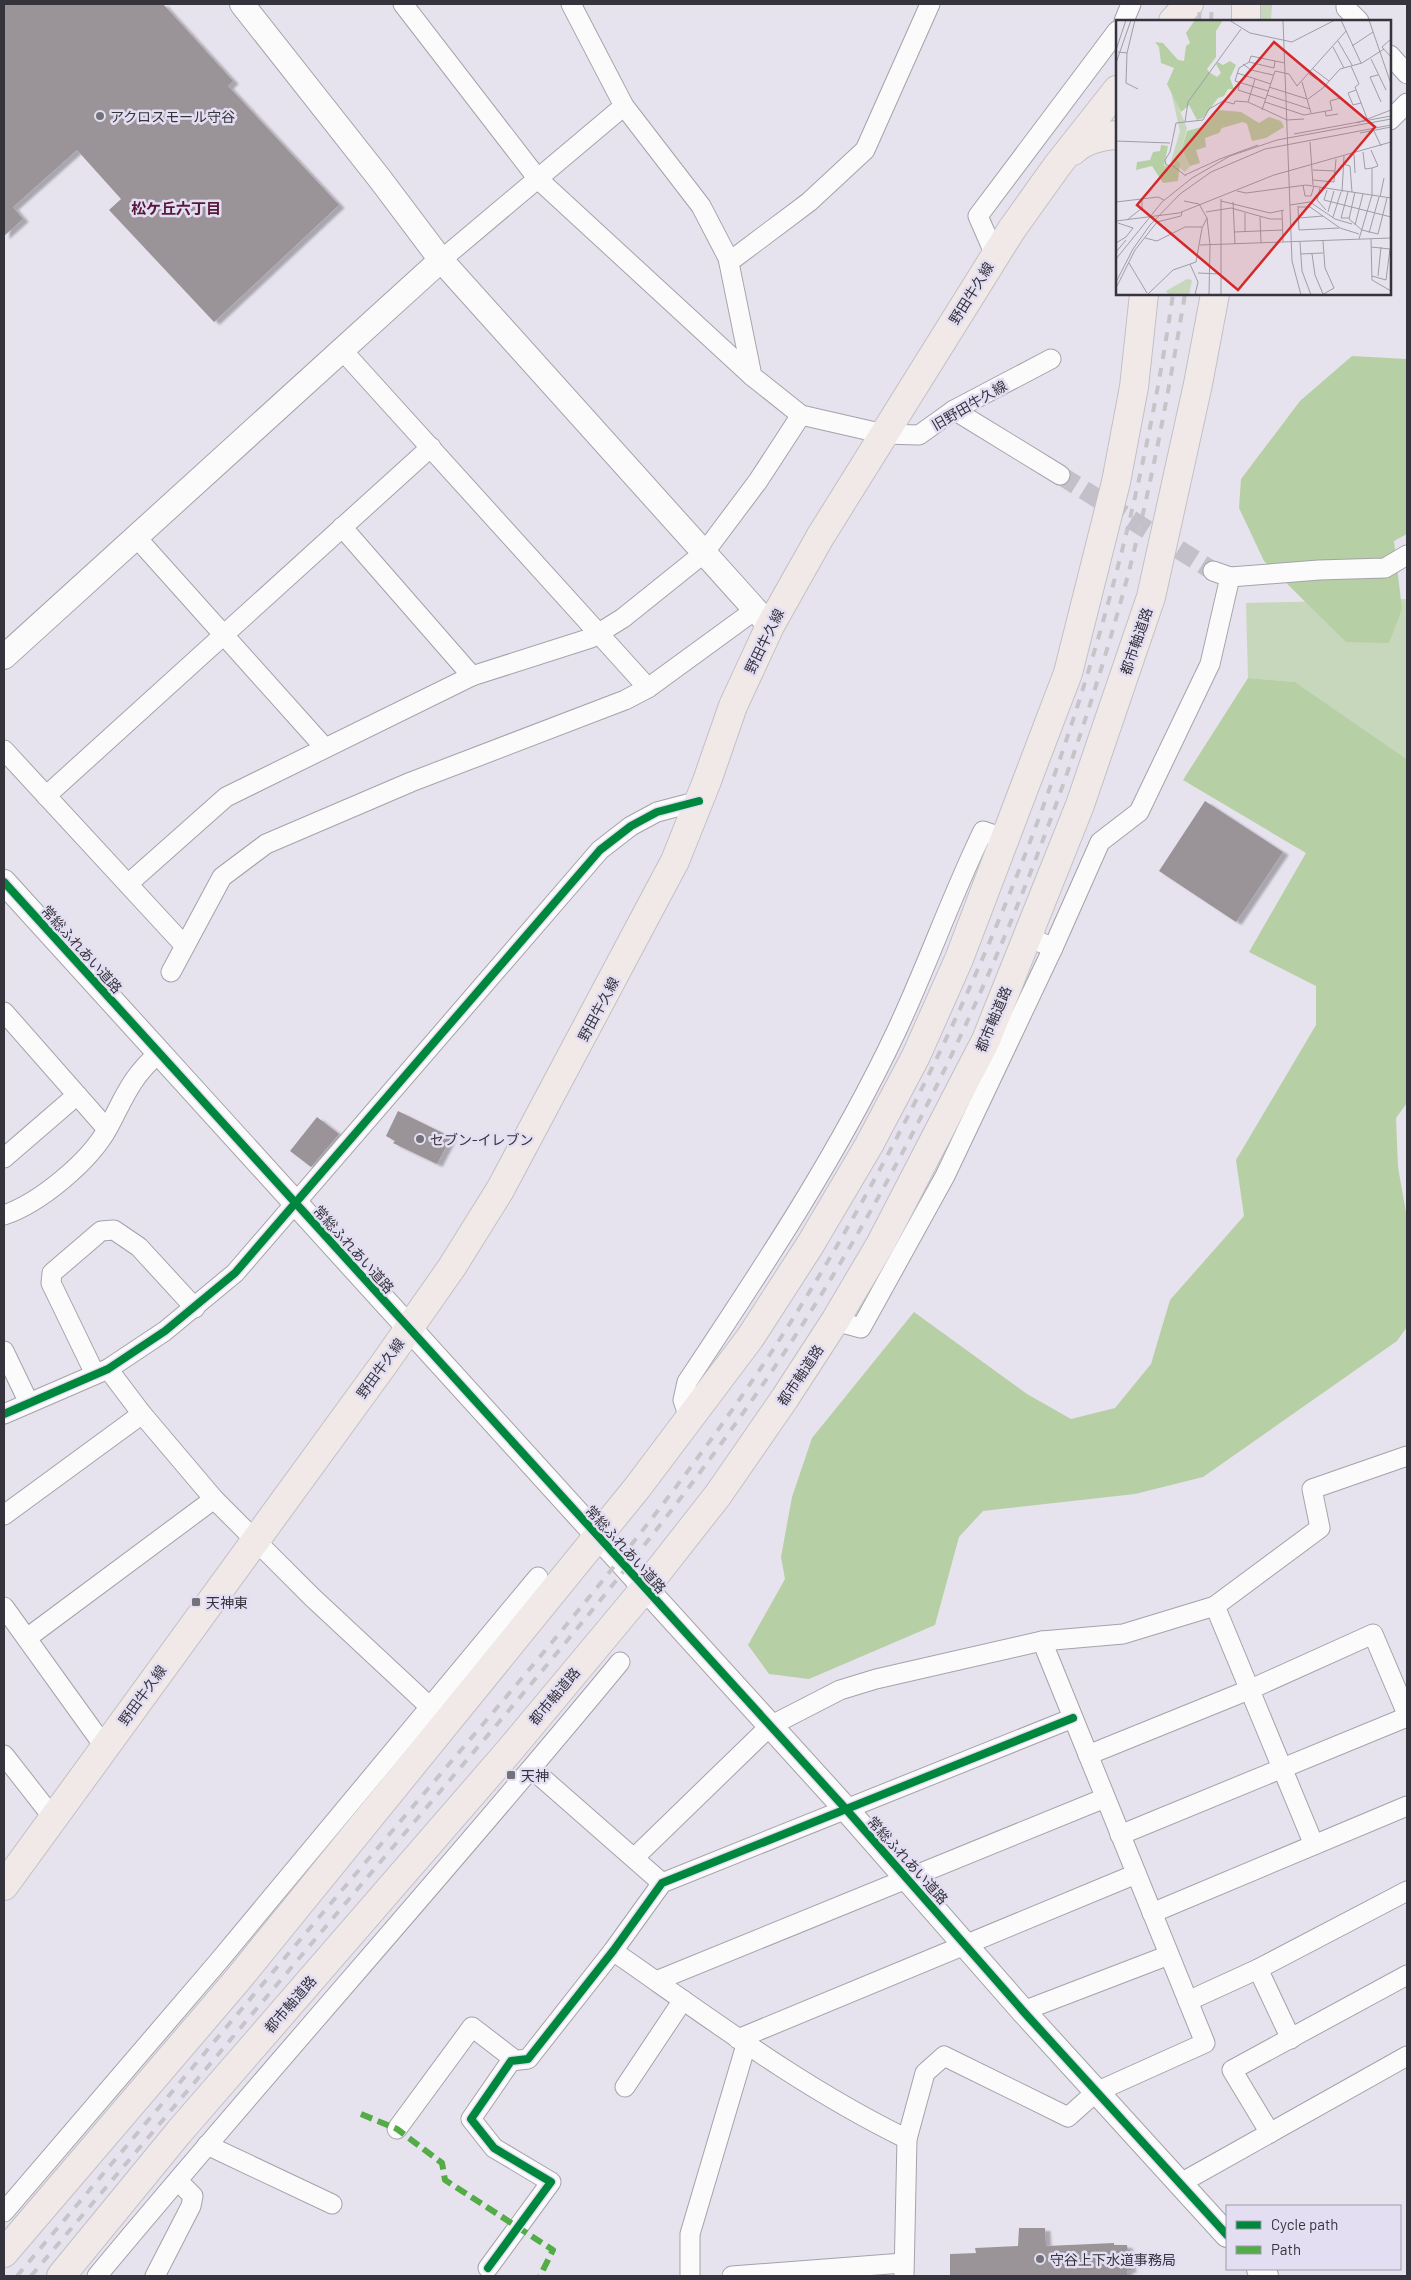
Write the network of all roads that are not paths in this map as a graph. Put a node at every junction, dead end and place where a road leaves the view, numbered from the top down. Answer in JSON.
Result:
{"nodes":[{"id":1,"x":403,"y":4,"type":"edge"},
{"id":2,"x":571,"y":4,"type":"edge"},
{"id":3,"x":930,"y":4,"type":"edge"},
{"id":4,"x":1131,"y":4,"type":"edge"},
{"id":5,"x":1164,"y":4,"type":"edge"},
{"id":6,"x":1189,"y":4,"type":"edge"},
{"id":7,"x":1246,"y":4,"type":"edge"},
{"id":8,"x":1346,"y":4,"type":"edge"},
{"id":9,"x":250,"y":7,"type":"edge"},
{"id":10,"x":1124,"y":20,"type":"edge"},
{"id":11,"x":1164,"y":20,"type":"edge"},
{"id":12,"x":1175,"y":20,"type":"edge"},
{"id":13,"x":1246,"y":20,"type":"edge"},
{"id":14,"x":1358,"y":20,"type":"edge"},
{"id":15,"x":1116,"y":32,"type":"edge"},
{"id":16,"x":1391,"y":56,"type":"edge"},
{"id":17,"x":1407,"y":74,"type":"edge"},
{"id":18,"x":1116,"y":91,"type":"edge"},
{"id":19,"x":1407,"y":104,"type":"edge"},
{"id":20,"x":624,"y":106,"type":"junction"},
{"id":21,"x":1391,"y":119,"type":"edge"},
{"id":22,"x":1116,"y":134,"type":"edge"},
{"id":23,"x":1057,"y":166,"type":"junction"},
{"id":24,"x":538,"y":179,"type":"junction"},
{"id":25,"x":995,"y":255,"type":"junction"},
{"id":26,"x":441,"y":260,"type":"junction"},
{"id":27,"x":729,"y":262,"type":"junction"},
{"id":28,"x":1144,"y":295,"type":"edge"},
{"id":29,"x":1215,"y":295,"type":"edge"},
{"id":30,"x":342,"y":350,"type":"junction"},
{"id":31,"x":1051,"y":359,"type":"dead end"},
{"id":32,"x":752,"y":376,"type":"junction"},
{"id":33,"x":954,"y":410,"type":"junction"},
{"id":34,"x":801,"y":414,"type":"junction"},
{"id":35,"x":884,"y":434,"type":"junction"},
{"id":36,"x":431,"y":447,"type":"junction"},
{"id":37,"x":1060,"y":475,"type":"tunnel mouth"},
{"id":38,"x":342,"y":527,"type":"junction"},
{"id":39,"x":136,"y":537,"type":"junction"},
{"id":40,"x":704,"y":553,"type":"junction"},
{"id":41,"x":1407,"y":555,"type":"edge"},
{"id":42,"x":762,"y":618,"type":"junction"},
{"id":43,"x":600,"y":634,"type":"junction"},
{"id":44,"x":225,"y":635,"type":"junction"},
{"id":45,"x":4,"y":657,"type":"edge"},
{"id":46,"x":472,"y":676,"type":"junction"},
{"id":47,"x":648,"y":688,"type":"junction"},
{"id":48,"x":325,"y":748,"type":"junction"},
{"id":49,"x":4,"y":750,"type":"edge"},
{"id":50,"x":46,"y":796,"type":"junction"},
{"id":51,"x":699,"y":801,"type":"junction"},
{"id":52,"x":4,"y":882,"type":"edge"},
{"id":53,"x":128,"y":884,"type":"junction"},
{"id":54,"x":1027,"y":936,"type":"junction"},
{"id":55,"x":184,"y":945,"type":"junction"},
{"id":56,"x":1053,"y":948,"type":"junction"},
{"id":57,"x":171,"y":972,"type":"dead end"},
{"id":58,"x":4,"y":1012,"type":"edge"},
{"id":59,"x":159,"y":1053,"type":"junction"},
{"id":60,"x":77,"y":1095,"type":"junction"},
{"id":61,"x":107,"y":1129,"type":"junction"},
{"id":62,"x":4,"y":1158,"type":"edge"},
{"id":63,"x":296,"y":1204,"type":"junction"},
{"id":64,"x":4,"y":1215,"type":"edge"},
{"id":65,"x":195,"y":1308,"type":"junction"},
{"id":66,"x":835,"y":1321,"type":"junction"},
{"id":67,"x":409,"y":1329,"type":"junction"},
{"id":68,"x":4,"y":1350,"type":"edge"},
{"id":69,"x":101,"y":1372,"type":"junction"},
{"id":70,"x":28,"y":1404,"type":"junction"},
{"id":71,"x":4,"y":1414,"type":"edge"},
{"id":72,"x":142,"y":1414,"type":"junction"},
{"id":73,"x":1407,"y":1456,"type":"edge"},
{"id":74,"x":214,"y":1499,"type":"junction"},
{"id":75,"x":4,"y":1515,"type":"edge"},
{"id":76,"x":598,"y":1536,"type":"junction"},
{"id":77,"x":254,"y":1541,"type":"junction"},
{"id":78,"x":538,"y":1576,"type":"dead end"},
{"id":79,"x":645,"y":1588,"type":"junction"},
{"id":80,"x":1215,"y":1606,"type":"junction"},
{"id":81,"x":4,"y":1607,"type":"edge"},
{"id":82,"x":27,"y":1638,"type":"junction"},
{"id":83,"x":1042,"y":1641,"type":"junction"},
{"id":84,"x":620,"y":1662,"type":"dead end"},
{"id":85,"x":468,"y":1676,"type":"junction"},
{"id":86,"x":1250,"y":1689,"type":"junction"},
{"id":87,"x":547,"y":1705,"type":"junction"},
{"id":88,"x":429,"y":1706,"type":"junction"},
{"id":89,"x":1407,"y":1715,"type":"edge"},
{"id":90,"x":1074,"y":1718,"type":"junction"},
{"id":91,"x":568,"y":1725,"type":"junction"},
{"id":92,"x":770,"y":1726,"type":"junction"},
{"id":93,"x":104,"y":1746,"type":"junction"},
{"id":94,"x":1088,"y":1755,"type":"junction"},
{"id":95,"x":5,"y":1758,"type":"edge"},
{"id":96,"x":532,"y":1768,"type":"junction"},
{"id":97,"x":1282,"y":1768,"type":"junction"},
{"id":98,"x":1105,"y":1798,"type":"junction"},
{"id":99,"x":1407,"y":1806,"type":"edge"},
{"id":100,"x":845,"y":1808,"type":"junction"},
{"id":101,"x":54,"y":1819,"type":"junction"},
{"id":102,"x":1120,"y":1835,"type":"junction"},
{"id":103,"x":1314,"y":1845,"type":"junction"},
{"id":104,"x":328,"y":1848,"type":"junction"},
{"id":105,"x":634,"y":1858,"type":"junction"},
{"id":106,"x":1136,"y":1874,"type":"junction"},
{"id":107,"x":908,"y":1878,"type":"junction"},
{"id":108,"x":662,"y":1883,"type":"junction"},
{"id":109,"x":4,"y":1886,"type":"edge"},
{"id":110,"x":1407,"y":1891,"type":"edge"},
{"id":111,"x":1152,"y":1913,"type":"junction"},
{"id":112,"x":967,"y":1945,"type":"junction"},
{"id":113,"x":613,"y":1950,"type":"junction"},
{"id":114,"x":1169,"y":1955,"type":"junction"},
{"id":115,"x":1258,"y":1969,"type":"junction"},
{"id":116,"x":1407,"y":1975,"type":"edge"},
{"id":117,"x":656,"y":1981,"type":"junction"},
{"id":118,"x":683,"y":2000,"type":"junction"},
{"id":119,"x":1188,"y":2001,"type":"junction"},
{"id":120,"x":1023,"y":2011,"type":"junction"},
{"id":121,"x":1291,"y":2038,"type":"junction"},
{"id":122,"x":742,"y":2042,"type":"junction"},
{"id":123,"x":1407,"y":2056,"type":"edge"},
{"id":124,"x":515,"y":2060,"type":"junction"},
{"id":125,"x":625,"y":2087,"type":"dead end"},
{"id":126,"x":1096,"y":2092,"type":"junction"},
{"id":127,"x":398,"y":2129,"type":"dead end"},
{"id":128,"x":1270,"y":2133,"type":"junction"},
{"id":129,"x":907,"y":2139,"type":"junction"},
{"id":130,"x":207,"y":2145,"type":"junction"},
{"id":131,"x":178,"y":2181,"type":"junction"},
{"id":132,"x":1179,"y":2184,"type":"junction"},
{"id":133,"x":332,"y":2204,"type":"dead end"},
{"id":134,"x":4,"y":2212,"type":"edge"},
{"id":135,"x":1226,"y":2235,"type":"edge"},
{"id":136,"x":4,"y":2253,"type":"edge"},
{"id":137,"x":488,"y":2268,"type":"dead end"},
{"id":138,"x":904,"y":2270,"type":"edge"},
{"id":139,"x":61,"y":2276,"type":"edge"},
{"id":140,"x":99,"y":2276,"type":"edge"},
{"id":141,"x":155,"y":2276,"type":"edge"},
{"id":142,"x":690,"y":2276,"type":"edge"},
{"id":143,"x":732,"y":2276,"type":"edge"}],
"edges":[{"from":1,"to":24,"type":"street"},
{"from":2,"to":20,"type":"street"},
{"from":3,"to":27,"type":"street"},
{"from":4,"to":10,"type":"street"},
{"from":5,"to":11,"type":"main road"},
{"from":6,"to":12,"type":"main road"},
{"from":7,"to":13,"type":"main road"},
{"from":8,"to":14,"type":"street"},
{"from":9,"to":26,"type":"street"},
{"from":15,"to":25,"type":"street"},
{"from":16,"to":17,"type":"street"},
{"from":18,"to":23,"type":"main road","name":"野田牛久線"},
{"from":19,"to":21,"type":"street"},
{"from":20,"to":24,"type":"street"},
{"from":20,"to":27,"type":"street"},
{"from":22,"to":23,"type":"main road"},
{"from":23,"to":25,"type":"main road","name":"野田牛久線"},
{"from":24,"to":26,"type":"street"},
{"from":24,"to":32,"type":"street"},
{"from":25,"to":35,"type":"main road","name":"野田牛久線"},
{"from":26,"to":30,"type":"street"},
{"from":26,"to":40,"type":"street"},
{"from":27,"to":32,"type":"street"},
{"from":28,"to":76,"type":"main road"},
{"from":29,"to":54,"type":"main road","name":"都市軸道路"},
{"from":30,"to":36,"type":"street"},
{"from":30,"to":39,"type":"street"},
{"from":31,"to":33,"type":"street","name":"旧野田牛久線"},
{"from":32,"to":34,"type":"street"},
{"from":33,"to":35,"type":"street","name":"旧野田牛久線"},
{"from":33,"to":37,"type":"street"},
{"from":34,"to":35,"type":"street","name":"旧野田牛久線"},
{"from":34,"to":40,"type":"street"},
{"from":35,"to":42,"type":"main road","name":"野田牛久線"},
{"from":36,"to":38,"type":"street"},
{"from":36,"to":43,"type":"street"},
{"from":38,"to":44,"type":"street"},
{"from":38,"to":46,"type":"street"},
{"from":39,"to":44,"type":"street"},
{"from":39,"to":45,"type":"street"},
{"from":40,"to":42,"type":"street"},
{"from":40,"to":43,"type":"street"},
{"from":41,"to":56,"type":"street"},
{"from":42,"to":47,"type":"street"},
{"from":42,"to":51,"type":"main road","name":"野田牛久線"},
{"from":43,"to":46,"type":"street"},
{"from":43,"to":47,"type":"street"},
{"from":44,"to":48,"type":"street"},
{"from":44,"to":50,"type":"street"},
{"from":46,"to":48,"type":"street"},
{"from":47,"to":55,"type":"street"},
{"from":48,"to":53,"type":"street"},
{"from":49,"to":50,"type":"street"},
{"from":50,"to":53,"type":"street"},
{"from":51,"to":63,"type":"street"},
{"from":51,"to":67,"type":"main road","name":"野田牛久線"},
{"from":52,"to":59,"type":"street","name":"常総ふれあい道路"},
{"from":53,"to":55,"type":"street"},
{"from":54,"to":56,"type":"street"},
{"from":54,"to":66,"type":"main road","name":"都市軸道路"},
{"from":55,"to":57,"type":"street"},
{"from":56,"to":66,"type":"street"},
{"from":58,"to":60,"type":"street"},
{"from":59,"to":61,"type":"street"},
{"from":59,"to":63,"type":"street","name":"常総ふれあい道路"},
{"from":60,"to":61,"type":"street"},
{"from":60,"to":62,"type":"street"},
{"from":61,"to":64,"type":"street"},
{"from":63,"to":65,"type":"street"},
{"from":63,"to":67,"type":"street","name":"常総ふれあい道路"},
{"from":65,"to":69,"type":"street"},
{"from":65,"to":69,"type":"street"},
{"from":66,"to":79,"type":"main road","name":"都市軸道路"},
{"from":67,"to":76,"type":"street","name":"常総ふれあい道路"},
{"from":67,"to":77,"type":"main road","name":"野田牛久線"},
{"from":68,"to":70,"type":"street"},
{"from":69,"to":70,"type":"street"},
{"from":69,"to":72,"type":"street"},
{"from":70,"to":71,"type":"street"},
{"from":72,"to":74,"type":"street"},
{"from":72,"to":75,"type":"street"},
{"from":73,"to":80,"type":"street"},
{"from":74,"to":77,"type":"street"},
{"from":74,"to":82,"type":"street"},
{"from":76,"to":79,"type":"street","name":"常総ふれあい道路"},
{"from":76,"to":85,"type":"main road"},
{"from":77,"to":88,"type":"street"},
{"from":77,"to":93,"type":"main road","name":"野田牛久線"},
{"from":78,"to":85,"type":"street"},
{"from":79,"to":87,"type":"main road","name":"都市軸道路"},
{"from":79,"to":92,"type":"street","name":"常総ふれあい道路"},
{"from":80,"to":83,"type":"street"},
{"from":80,"to":86,"type":"street"},
{"from":81,"to":82,"type":"street"},
{"from":82,"to":93,"type":"street"},
{"from":83,"to":90,"type":"street"},
{"from":83,"to":92,"type":"street"},
{"from":84,"to":91,"type":"street"},
{"from":85,"to":88,"type":"street"},
{"from":85,"to":104,"type":"main road"},
{"from":86,"to":89,"type":"street"},
{"from":86,"to":94,"type":"street"},
{"from":86,"to":97,"type":"street"},
{"from":87,"to":91,"type":"street"},
{"from":87,"to":139,"type":"main road","name":"都市軸道路"},
{"from":88,"to":104,"type":"street"},
{"from":89,"to":97,"type":"street"},
{"from":90,"to":94,"type":"street"},
{"from":90,"to":100,"type":"street"},
{"from":91,"to":96,"type":"street"},
{"from":92,"to":100,"type":"street","name":"常総ふれあい道路"},
{"from":92,"to":105,"type":"street"},
{"from":93,"to":101,"type":"main road","name":"野田牛久線"},
{"from":94,"to":98,"type":"street"},
{"from":95,"to":101,"type":"street"},
{"from":96,"to":105,"type":"street"},
{"from":96,"to":130,"type":"street"},
{"from":97,"to":102,"type":"street"},
{"from":97,"to":103,"type":"street"},
{"from":98,"to":102,"type":"street"},
{"from":98,"to":107,"type":"street"},
{"from":99,"to":103,"type":"street"},
{"from":100,"to":107,"type":"street","name":"常総ふれあい道路"},
{"from":100,"to":108,"type":"street"},
{"from":101,"to":109,"type":"main road","name":"野田牛久線"},
{"from":102,"to":106,"type":"street"},
{"from":103,"to":111,"type":"street"},
{"from":104,"to":134,"type":"street"},
{"from":104,"to":136,"type":"main road"},
{"from":105,"to":108,"type":"street"},
{"from":106,"to":111,"type":"street"},
{"from":106,"to":112,"type":"street"},
{"from":107,"to":112,"type":"street","name":"常総ふれあい道路"},
{"from":107,"to":117,"type":"street"},
{"from":108,"to":113,"type":"street"},
{"from":110,"to":115,"type":"street"},
{"from":111,"to":114,"type":"street"},
{"from":112,"to":120,"type":"street","name":"常総ふれあい道路"},
{"from":112,"to":122,"type":"street"},
{"from":113,"to":117,"type":"street"},
{"from":113,"to":124,"type":"street"},
{"from":114,"to":119,"type":"street"},
{"from":114,"to":120,"type":"street"},
{"from":115,"to":119,"type":"street"},
{"from":115,"to":121,"type":"street"},
{"from":116,"to":121,"type":"street"},
{"from":117,"to":118,"type":"street"},
{"from":118,"to":122,"type":"street"},
{"from":118,"to":125,"type":"street"},
{"from":119,"to":126,"type":"street"},
{"from":120,"to":126,"type":"street","name":"常総ふれあい道路"},
{"from":121,"to":128,"type":"street"},
{"from":122,"to":129,"type":"street"},
{"from":122,"to":142,"type":"street"},
{"from":123,"to":128,"type":"street"},
{"from":124,"to":127,"type":"street"},
{"from":124,"to":137,"type":"street"},
{"from":126,"to":129,"type":"street"},
{"from":126,"to":132,"type":"street","name":"常総ふれあい道路"},
{"from":128,"to":132,"type":"street"},
{"from":129,"to":138,"type":"street"},
{"from":130,"to":131,"type":"street"},
{"from":130,"to":133,"type":"street"},
{"from":131,"to":140,"type":"street"},
{"from":131,"to":141,"type":"street"},
{"from":132,"to":135,"type":"street","name":"常総ふれあい道路"},
{"from":138,"to":143,"type":"street"}]}
